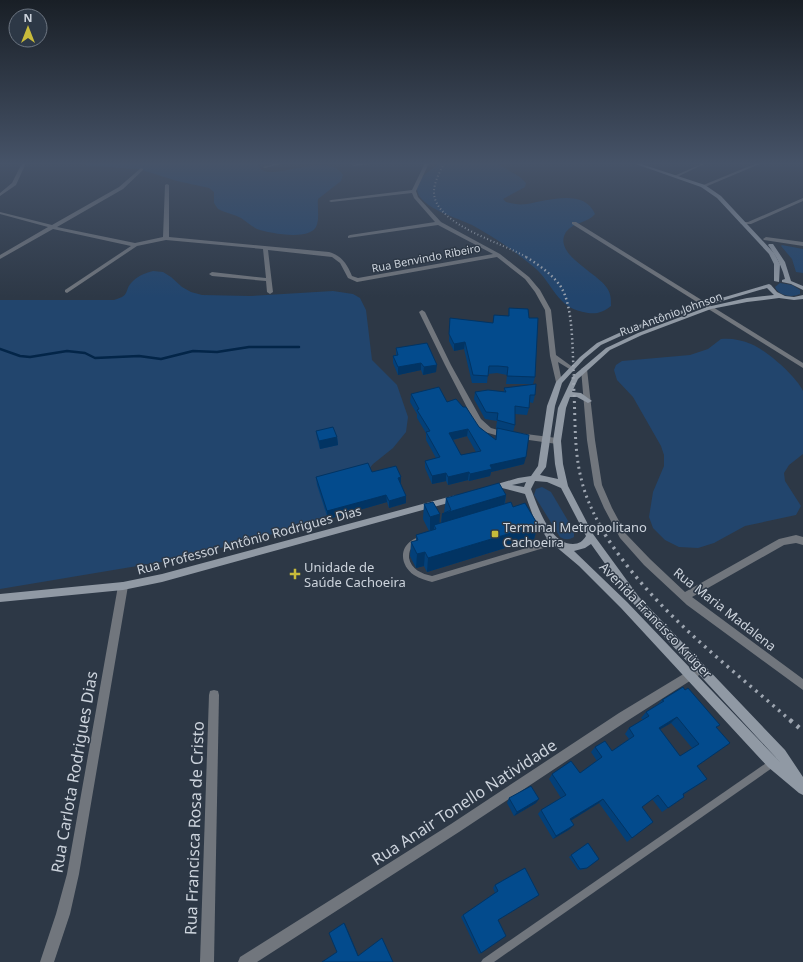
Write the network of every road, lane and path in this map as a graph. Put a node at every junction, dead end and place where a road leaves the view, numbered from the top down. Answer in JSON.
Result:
{"nodes":[{"id":1,"x":86,"y":208,"type":"edge"},
{"id":2,"x":167,"y":208,"type":"edge"},
{"id":3,"x":426,"y":208,"type":"edge"},
{"id":4,"x":729,"y":208,"type":"edge"},
{"id":5,"x":783,"y":208,"type":"edge"},
{"id":6,"x":0,"y":213,"type":"edge"},
{"id":7,"x":741,"y":221,"type":"junction"},
{"id":8,"x":439,"y":223,"type":"junction"},
{"id":9,"x":574,"y":223,"type":"dead end"},
{"id":10,"x":749,"y":223,"type":"junction"},
{"id":11,"x":52,"y":227,"type":"junction"},
{"id":12,"x":350,"y":237,"type":"dead end"},
{"id":13,"x":166,"y":238,"type":"junction"},
{"id":14,"x":766,"y":239,"type":"junction"},
{"id":15,"x":803,"y":244,"type":"edge"},
{"id":16,"x":135,"y":246,"type":"junction"},
{"id":17,"x":265,"y":247,"type":"junction"},
{"id":18,"x":498,"y":255,"type":"junction"},
{"id":19,"x":0,"y":257,"type":"edge"},
{"id":20,"x":212,"y":274,"type":"dead end"},
{"id":21,"x":269,"y":280,"type":"junction"},
{"id":22,"x":777,"y":281,"type":"junction"},
{"id":23,"x":788,"y":281,"type":"junction"},
{"id":24,"x":769,"y":286,"type":"junction"},
{"id":25,"x":801,"y":286,"type":"edge"},
{"id":26,"x":67,"y":291,"type":"dead end"},
{"id":27,"x":270,"y":292,"type":"dead end"},
{"id":28,"x":781,"y":296,"type":"junction"},
{"id":29,"x":803,"y":297,"type":"edge"},
{"id":30,"x":706,"y":306,"type":"junction"},
{"id":31,"x":422,"y":312,"type":"dead end"},
{"id":32,"x":554,"y":356,"type":"junction"},
{"id":33,"x":803,"y":366,"type":"edge"},
{"id":34,"x":571,"y":368,"type":"junction"},
{"id":35,"x":581,"y":372,"type":"junction"},
{"id":36,"x":560,"y":382,"type":"junction"},
{"id":37,"x":568,"y":394,"type":"junction"},
{"id":38,"x":588,"y":401,"type":"junction"},
{"id":39,"x":545,"y":440,"type":"junction"},
{"id":40,"x":557,"y":441,"type":"junction"},
{"id":41,"x":535,"y":478,"type":"junction"},
{"id":42,"x":500,"y":486,"type":"junction"},
{"id":43,"x":564,"y":486,"type":"junction"},
{"id":44,"x":527,"y":491,"type":"junction"},
{"id":45,"x":477,"y":492,"type":"edge"},
{"id":46,"x":462,"y":496,"type":"edge"},
{"id":47,"x":430,"y":536,"type":"edge"},
{"id":48,"x":590,"y":536,"type":"junction"},
{"id":49,"x":551,"y":537,"type":"junction"},
{"id":50,"x":803,"y":541,"type":"edge"},
{"id":51,"x":560,"y":545,"type":"junction"},
{"id":52,"x":123,"y":586,"type":"junction"},
{"id":53,"x":684,"y":597,"type":"junction"},
{"id":54,"x":0,"y":598,"type":"edge"},
{"id":55,"x":695,"y":672,"type":"junction"},
{"id":56,"x":803,"y":685,"type":"edge"},
{"id":57,"x":214,"y":695,"type":"dead end"},
{"id":58,"x":772,"y":763,"type":"junction"},
{"id":59,"x":803,"y":788,"type":"edge"},
{"id":60,"x":47,"y":962,"type":"edge"},
{"id":61,"x":207,"y":962,"type":"edge"},
{"id":62,"x":245,"y":962,"type":"edge"},
{"id":63,"x":486,"y":962,"type":"edge"}],
"edges":[{"from":1,"to":11,"type":"street"},
{"from":2,"to":13,"type":"street"},
{"from":3,"to":8,"type":"street"},
{"from":4,"to":7,"type":"main road"},
{"from":5,"to":10,"type":"street"},
{"from":6,"to":11,"type":"street"},
{"from":7,"to":10,"type":"main road"},
{"from":7,"to":22,"type":"main road"},
{"from":8,"to":12,"type":"street"},
{"from":8,"to":18,"type":"street"},
{"from":9,"to":30,"type":"street"},
{"from":10,"to":14,"type":"main road"},
{"from":11,"to":16,"type":"street"},
{"from":11,"to":19,"type":"street"},
{"from":13,"to":16,"type":"street"},
{"from":13,"to":17,"type":"street"},
{"from":14,"to":15,"type":"street"},
{"from":14,"to":23,"type":"main road"},
{"from":16,"to":26,"type":"street"},
{"from":17,"to":18,"type":"street","name":"Rua Benvindo Ribeiro"},
{"from":17,"to":21,"type":"street"},
{"from":18,"to":32,"type":"street"},
{"from":20,"to":21,"type":"street"},
{"from":21,"to":27,"type":"street"},
{"from":22,"to":23,"type":"main road"},
{"from":22,"to":24,"type":"main road","name":"Rua Antônio Johnson"},
{"from":23,"to":25,"type":"main road"},
{"from":24,"to":28,"type":"main road"},
{"from":24,"to":30,"type":"main road","name":"Rua Antônio Johnson"},
{"from":28,"to":29,"type":"main road","name":"Rua Antônio Johnson"},
{"from":28,"to":30,"type":"main road","name":"Rua Antônio Johnson"},
{"from":30,"to":33,"type":"street"},
{"from":30,"to":34,"type":"main road","name":"Rua Antônio Johnson"},
{"from":30,"to":35,"type":"main road","name":"Rua Antônio Johnson"},
{"from":31,"to":39,"type":"street"},
{"from":32,"to":34,"type":"street"},
{"from":32,"to":36,"type":"street"},
{"from":34,"to":36,"type":"main road"},
{"from":35,"to":37,"type":"main road","name":"Avenida Francisco Krüger"},
{"from":35,"to":38,"type":"street","name":"Rua Maria Madalena"},
{"from":36,"to":39,"type":"main road"},
{"from":37,"to":38,"type":"main road"},
{"from":37,"to":40,"type":"main road","name":"Avenida Francisco Krüger"},
{"from":38,"to":53,"type":"street","name":"Rua Maria Madalena"},
{"from":39,"to":40,"type":"street"},
{"from":39,"to":41,"type":"main road"},
{"from":40,"to":43,"type":"main road","name":"Avenida Francisco Krüger"},
{"from":41,"to":42,"type":"main road"},
{"from":41,"to":43,"type":"main road"},
{"from":41,"to":44,"type":"main road"},
{"from":42,"to":44,"type":"main road"},
{"from":42,"to":45,"type":"main road"},
{"from":43,"to":48,"type":"main road","name":"Avenida Francisco Krüger"},
{"from":44,"to":49,"type":"main road","name":"Avenida Francisco Krüger"},
{"from":46,"to":52,"type":"main road","name":"Rua Professor Antônio Rodrigues Dias"},
{"from":47,"to":49,"type":"lane"},
{"from":48,"to":51,"type":"main road"},
{"from":48,"to":55,"type":"main road","name":"Avenida Francisco Krüger"},
{"from":49,"to":51,"type":"main road","name":"Avenida Francisco Krüger"},
{"from":50,"to":53,"type":"street"},
{"from":51,"to":55,"type":"main road","name":"Avenida Francisco Krüger"},
{"from":52,"to":54,"type":"main road","name":"Rua Professor Antônio Rodrigues Dias"},
{"from":52,"to":60,"type":"street","name":"Rua Carlota Rodrigues Dias"},
{"from":53,"to":56,"type":"street","name":"Rua Maria Madalena"},
{"from":55,"to":58,"type":"main road","name":"Avenida Francisco Krüger"},
{"from":55,"to":59,"type":"main road","name":"Avenida Francisco Krüger"},
{"from":55,"to":62,"type":"street","name":"Rua Anair Tonello Natividade"},
{"from":57,"to":61,"type":"street","name":"Rua Francisca Rosa de Cristo"},
{"from":58,"to":59,"type":"main road","name":"Avenida Francisco Krüger"},
{"from":58,"to":63,"type":"lane"}]}
